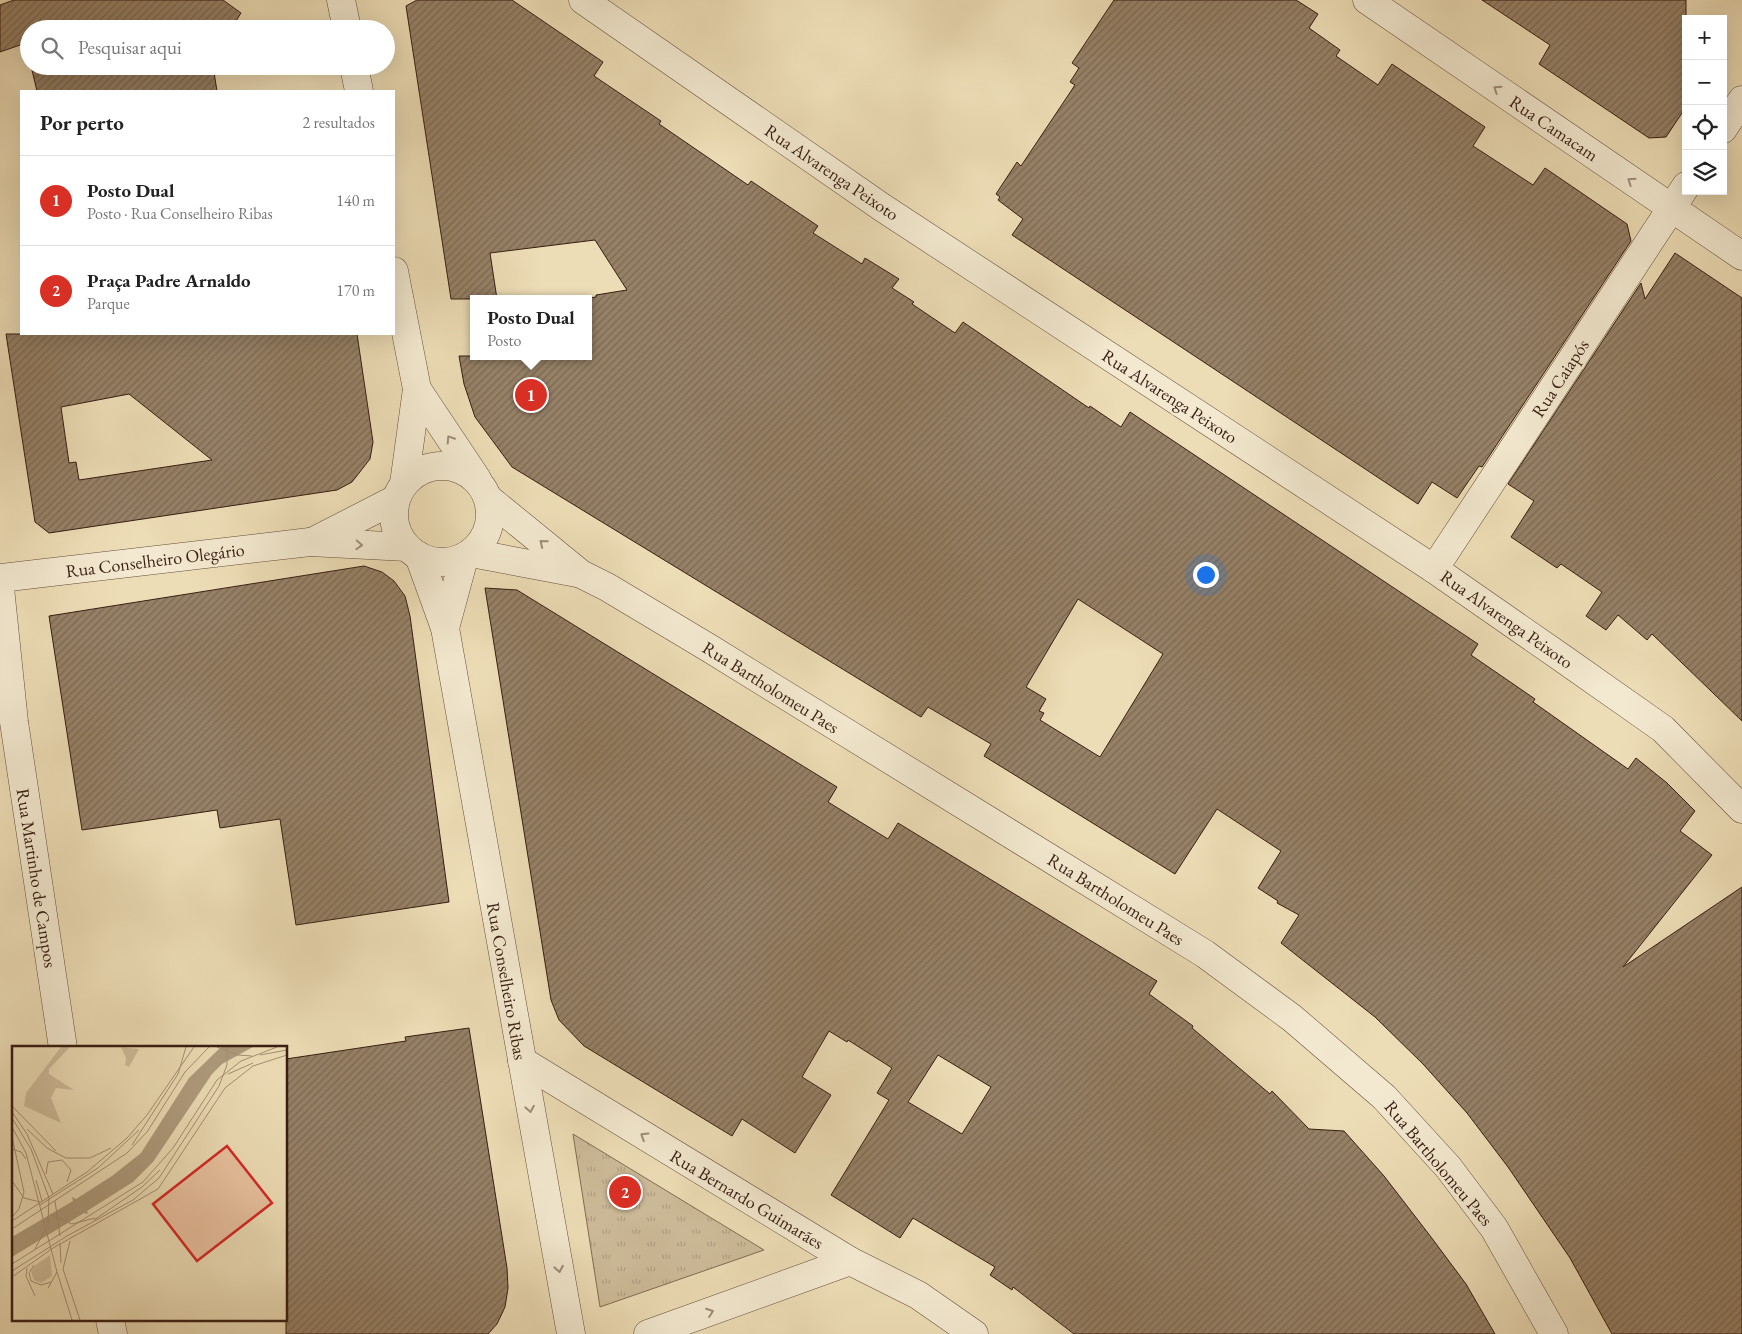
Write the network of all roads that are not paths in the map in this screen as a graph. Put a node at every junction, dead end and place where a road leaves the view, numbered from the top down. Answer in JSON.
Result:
{"nodes":[{"id":1,"x":341,"y":0,"type":"edge"},
{"id":2,"x":583,"y":0,"type":"edge"},
{"id":3,"x":1367,"y":0,"type":"edge"},
{"id":4,"x":344,"y":20,"type":"edge"},
{"id":5,"x":356,"y":75,"type":"edge"},
{"id":6,"x":359,"y":90,"type":"edge"},
{"id":7,"x":1742,"y":100,"type":"edge"},
{"id":8,"x":1727,"y":123,"type":"edge"},
{"id":9,"x":1679,"y":197,"type":"edge"},
{"id":10,"x":1742,"y":256,"type":"edge"},
{"id":11,"x":395,"y":276,"type":"edge"},
{"id":12,"x":417,"y":389,"type":"junction"},
{"id":13,"x":483,"y":489,"type":"junction"},
{"id":14,"x":400,"y":491,"type":"junction"},
{"id":15,"x":310,"y":542,"type":"junction"},
{"id":16,"x":413,"y":552,"type":"junction"},
{"id":17,"x":467,"y":555,"type":"junction"},
{"id":18,"x":1434,"y":569,"type":"junction"},
{"id":19,"x":580,"y":574,"type":"junction"},
{"id":20,"x":0,"y":578,"type":"edge"},
{"id":21,"x":0,"y":588,"type":"edge"},
{"id":22,"x":445,"y":628,"type":"junction"},
{"id":23,"x":1742,"y":809,"type":"edge"},
{"id":24,"x":63,"y":1046,"type":"edge"},
{"id":25,"x":522,"y":1061,"type":"junction"},
{"id":26,"x":850,"y":1261,"type":"junction"},
{"id":27,"x":571,"y":1334,"type":"edge"},
{"id":28,"x":648,"y":1334,"type":"edge"},
{"id":29,"x":974,"y":1334,"type":"edge"},
{"id":30,"x":1554,"y":1334,"type":"edge"}],
"edges":[{"from":1,"to":4,"type":"street"},
{"from":2,"to":18,"type":"street","name":"Rua Alvarenga Peixoto"},
{"from":9,"to":3,"type":"street","name":"Rua Camacam","one_way":true},
{"from":5,"to":6,"type":"street"},
{"from":7,"to":8,"type":"street"},
{"from":9,"to":10,"type":"street","name":"Rua Camacam"},
{"from":9,"to":18,"type":"street","name":"Rua Caiapós"},
{"from":11,"to":12,"type":"street"},
{"from":13,"to":12,"type":"street","one_way":true},
{"from":12,"to":14,"type":"street"},
{"from":13,"to":14,"type":"street"},
{"from":13,"to":17,"type":"street"},
{"from":19,"to":13,"type":"street","name":"Rua Bartholomeu Paes","one_way":true},
{"from":14,"to":15,"type":"street","name":"Rua Conselheiro Olegário"},
{"from":14,"to":16,"type":"street"},
{"from":15,"to":16,"type":"street","name":"Rua Conselheiro Olegário","one_way":true},
{"from":15,"to":20,"type":"street","name":"Rua Conselheiro Olegário"},
{"from":16,"to":17,"type":"street"},
{"from":16,"to":22,"type":"street","name":"Rua Conselheiro Ribas"},
{"from":17,"to":19,"type":"street","name":"Rua Bartholomeu Paes"},
{"from":17,"to":22,"type":"street","name":"Rua Conselheiro Ribas"},
{"from":18,"to":23,"type":"street","name":"Rua Alvarenga Peixoto"},
{"from":19,"to":30,"type":"street","name":"Rua Bartholomeu Paes"},
{"from":21,"to":24,"type":"street","name":"Rua Martinho de Campos"},
{"from":22,"to":25,"type":"street","name":"Rua Conselheiro Ribas"},
{"from":26,"to":25,"type":"street","name":"Rua Bernardo Guimarães","one_way":true},
{"from":25,"to":27,"type":"street","name":"Rua Conselheiro Ribas","one_way":true},
{"from":28,"to":26,"type":"street","one_way":true},
{"from":26,"to":29,"type":"street","name":"Rua Bernardo Guimarães"}]}
